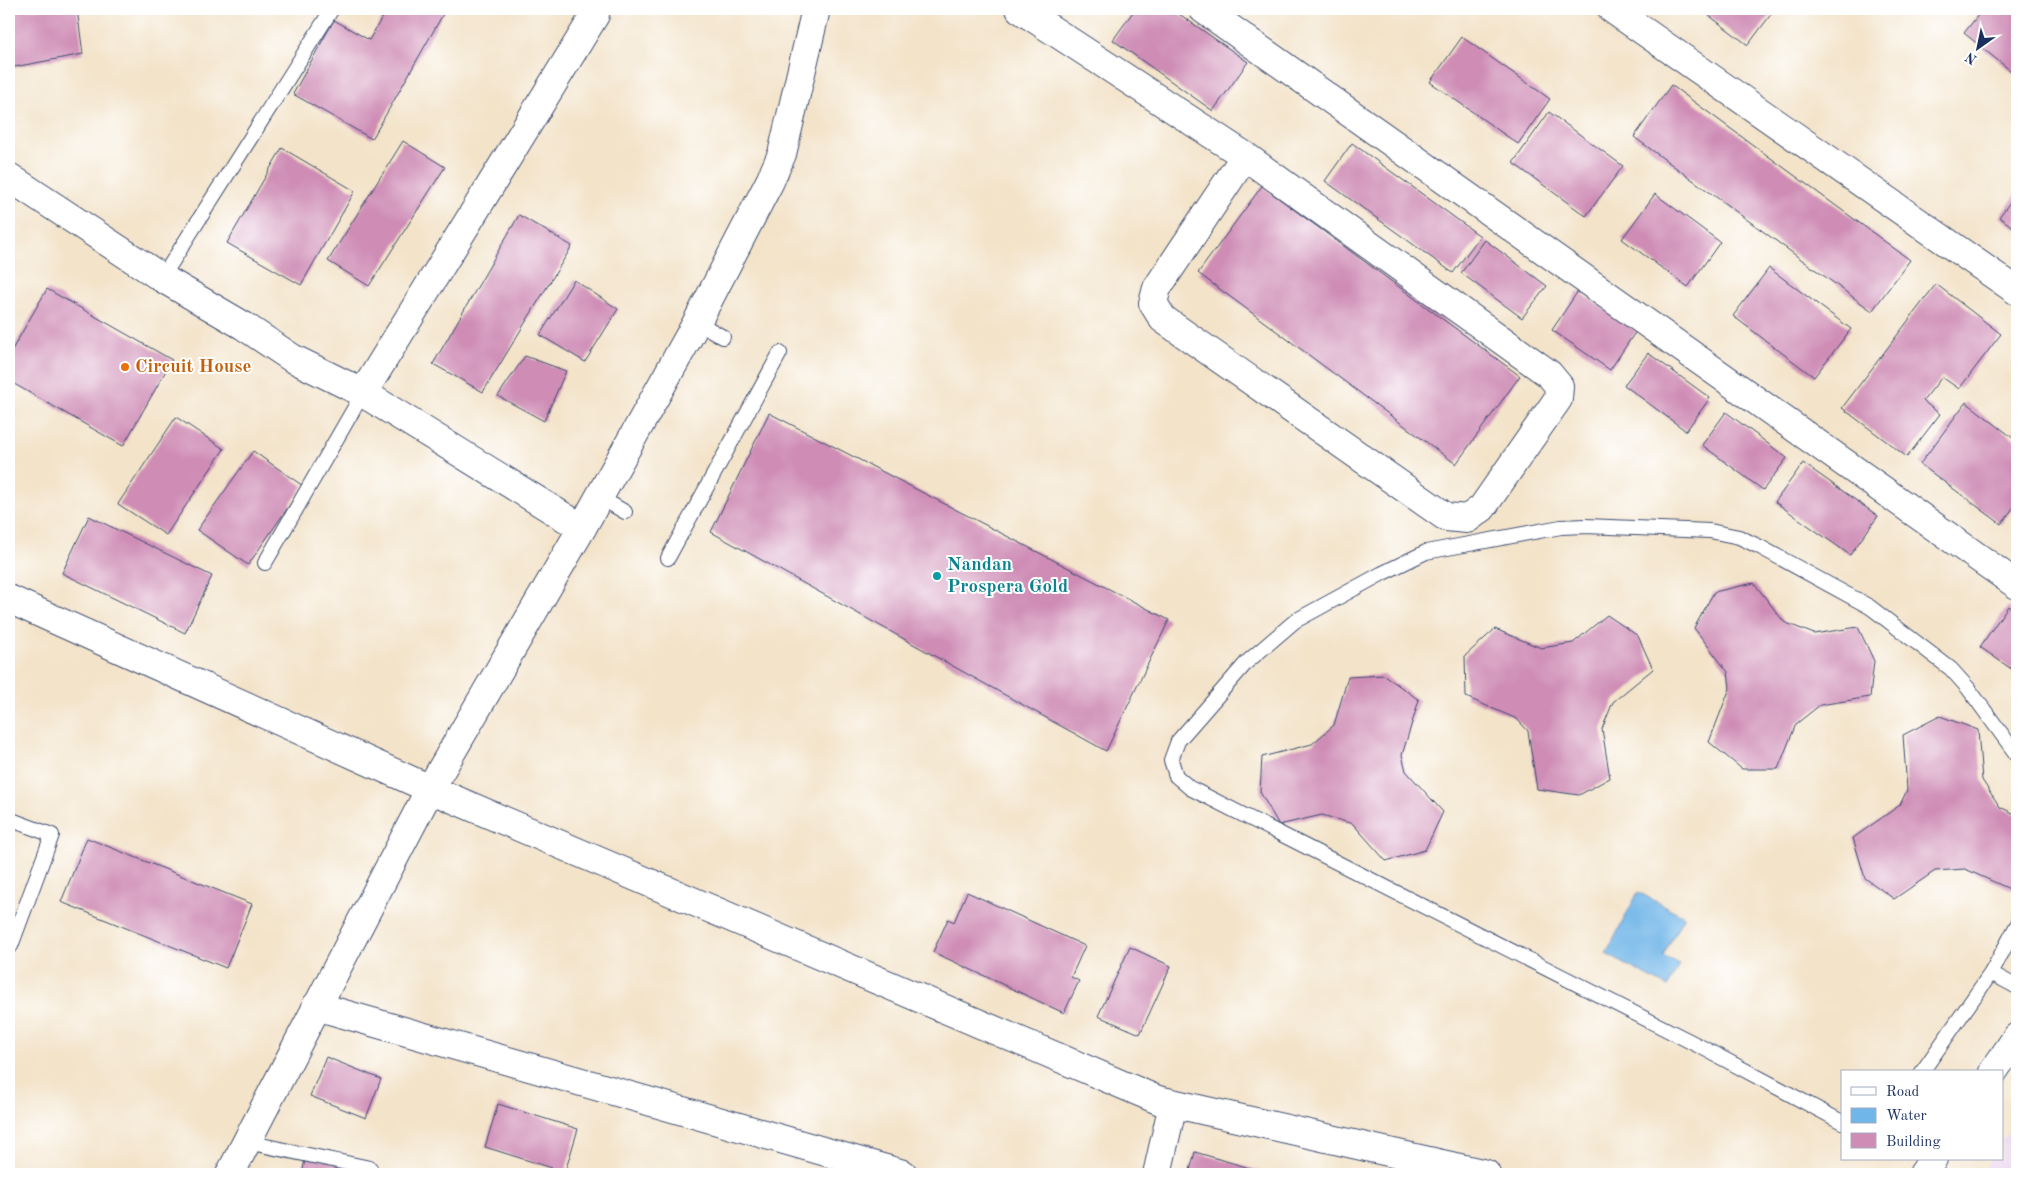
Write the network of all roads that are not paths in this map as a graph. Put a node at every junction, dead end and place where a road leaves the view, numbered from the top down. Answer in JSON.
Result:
{"nodes":[{"id":1,"x":332,"y":9,"type":"edge"},
{"id":2,"x":816,"y":9,"type":"edge"},
{"id":3,"x":1020,"y":9,"type":"edge"},
{"id":4,"x":1203,"y":9,"type":"edge"},
{"id":5,"x":1612,"y":9,"type":"edge"},
{"id":6,"x":595,"y":15,"type":"dead end"},
{"id":7,"x":1245,"y":156,"type":"junction"},
{"id":8,"x":9,"y":177,"type":"edge"},
{"id":9,"x":162,"y":278,"type":"junction"},
{"id":10,"x":2017,"y":291,"type":"edge"},
{"id":11,"x":697,"y":322,"type":"junction"},
{"id":12,"x":723,"y":337,"type":"dead end"},
{"id":13,"x":780,"y":353,"type":"dead end"},
{"id":14,"x":364,"y":393,"type":"junction"},
{"id":15,"x":599,"y":497,"type":"junction"},
{"id":16,"x":625,"y":512,"type":"dead end"},
{"id":17,"x":582,"y":528,"type":"junction"},
{"id":18,"x":668,"y":558,"type":"dead end"},
{"id":19,"x":265,"y":563,"type":"dead end"},
{"id":20,"x":2017,"y":585,"type":"edge"},
{"id":21,"x":9,"y":599,"type":"edge"},
{"id":22,"x":2017,"y":755,"type":"edge"},
{"id":23,"x":430,"y":788,"type":"junction"},
{"id":24,"x":9,"y":818,"type":"edge"},
{"id":25,"x":2017,"y":925,"type":"edge"},
{"id":26,"x":9,"y":945,"type":"edge"},
{"id":27,"x":1991,"y":972,"type":"junction"},
{"id":28,"x":2017,"y":987,"type":"edge"},
{"id":29,"x":316,"y":1006,"type":"junction"},
{"id":30,"x":2017,"y":1037,"type":"edge"},
{"id":31,"x":1923,"y":1070,"type":"edge"},
{"id":32,"x":1994,"y":1070,"type":"edge"},
{"id":33,"x":1173,"y":1104,"type":"junction"},
{"id":34,"x":1841,"y":1121,"type":"edge"},
{"id":35,"x":247,"y":1142,"type":"junction"},
{"id":36,"x":1932,"y":1160,"type":"edge"},
{"id":37,"x":370,"y":1168,"type":"dead end"},
{"id":38,"x":230,"y":1174,"type":"edge"},
{"id":39,"x":903,"y":1174,"type":"edge"},
{"id":40,"x":1157,"y":1174,"type":"edge"},
{"id":41,"x":1486,"y":1174,"type":"edge"},
{"id":42,"x":1923,"y":1174,"type":"edge"}],
"edges":[{"from":1,"to":9,"type":"lane"},
{"from":2,"to":11,"type":"street"},
{"from":3,"to":7,"type":"street"},
{"from":4,"to":20,"type":"street"},
{"from":5,"to":10,"type":"street"},
{"from":6,"to":14,"type":"street"},
{"from":7,"to":7,"type":"street"},
{"from":8,"to":9,"type":"street"},
{"from":9,"to":14,"type":"street"},
{"from":11,"to":12,"type":"lane"},
{"from":11,"to":15,"type":"street"},
{"from":13,"to":18,"type":"lane"},
{"from":14,"to":17,"type":"street"},
{"from":14,"to":19,"type":"lane"},
{"from":15,"to":16,"type":"lane"},
{"from":15,"to":17,"type":"street"},
{"from":17,"to":23,"type":"street"},
{"from":21,"to":23,"type":"street"},
{"from":22,"to":34,"type":"lane"},
{"from":23,"to":29,"type":"street"},
{"from":23,"to":33,"type":"street"},
{"from":24,"to":26,"type":"lane"},
{"from":25,"to":27,"type":"lane"},
{"from":27,"to":28,"type":"lane"},
{"from":27,"to":31,"type":"lane"},
{"from":29,"to":35,"type":"street"},
{"from":29,"to":39,"type":"street"},
{"from":30,"to":32,"type":"street"},
{"from":33,"to":40,"type":"street"},
{"from":33,"to":41,"type":"street"},
{"from":35,"to":37,"type":"lane"},
{"from":35,"to":38,"type":"street"},
{"from":36,"to":42,"type":"street"}]}
